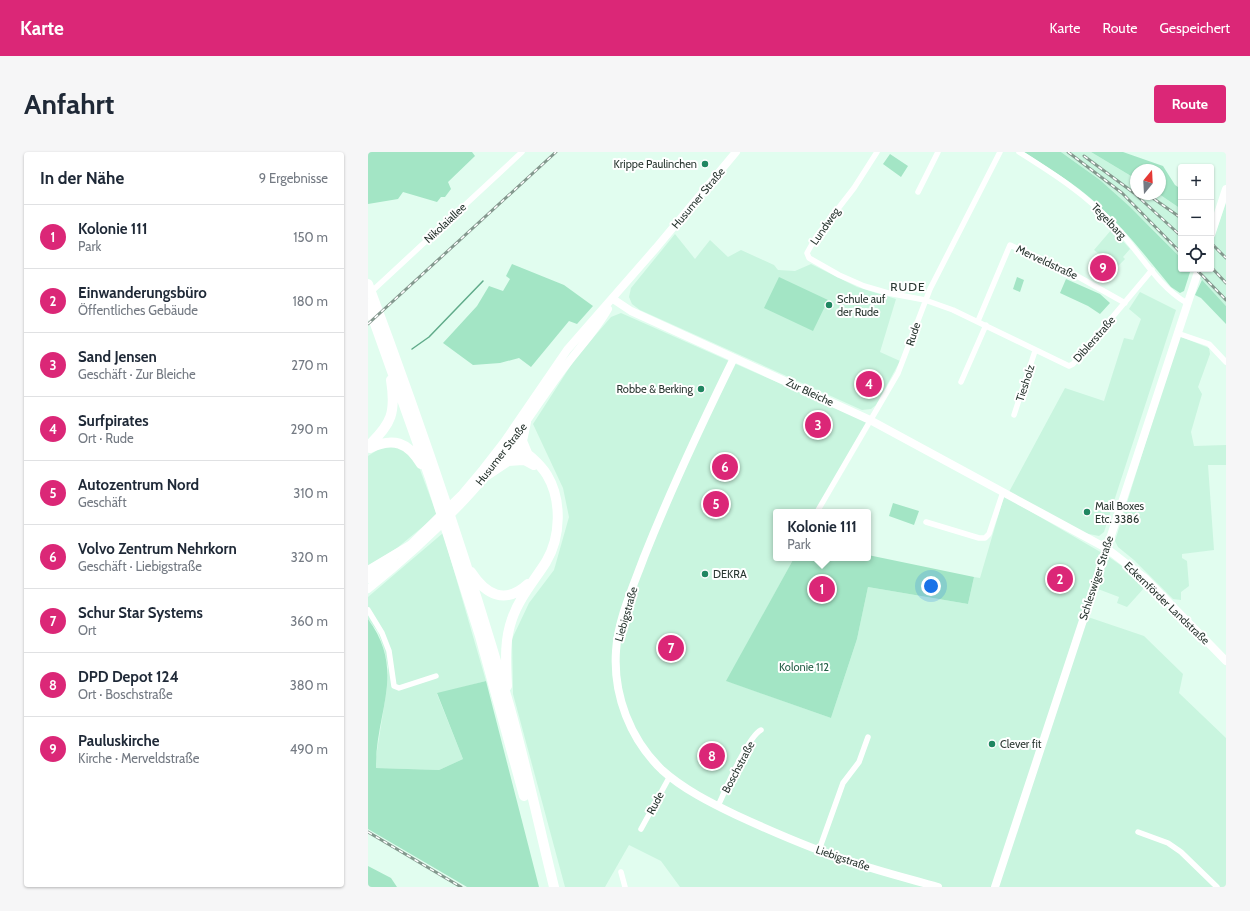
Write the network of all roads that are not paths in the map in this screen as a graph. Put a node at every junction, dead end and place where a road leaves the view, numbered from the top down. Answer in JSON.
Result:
{"nodes":[{"id":1,"x":522,"y":152,"type":"edge"},
{"id":2,"x":736,"y":152,"type":"edge"},
{"id":3,"x":877,"y":152,"type":"edge"},
{"id":4,"x":938,"y":152,"type":"edge"},
{"id":5,"x":1000,"y":152,"type":"edge"},
{"id":6,"x":1019,"y":152,"type":"edge"},
{"id":7,"x":1226,"y":189,"type":"edge"},
{"id":8,"x":918,"y":192,"type":"dead end"},
{"id":9,"x":1214,"y":227,"type":"edge"},
{"id":10,"x":1152,"y":270,"type":"junction"},
{"id":11,"x":1198,"y":272,"type":"edge"},
{"id":12,"x":368,"y":284,"type":"edge"},
{"id":13,"x":368,"y":294,"type":"edge"},
{"id":14,"x":613,"y":299,"type":"junction"},
{"id":15,"x":925,"y":300,"type":"junction"},
{"id":16,"x":1126,"y":303,"type":"junction"},
{"id":17,"x":1187,"y":303,"type":"junction"},
{"id":18,"x":368,"y":304,"type":"edge"},
{"id":19,"x":978,"y":321,"type":"junction"},
{"id":20,"x":379,"y":325,"type":"junction"},
{"id":21,"x":986,"y":325,"type":"junction"},
{"id":22,"x":1177,"y":333,"type":"junction"},
{"id":23,"x":1035,"y":351,"type":"junction"},
{"id":24,"x":387,"y":354,"type":"junction"},
{"id":25,"x":734,"y":358,"type":"junction"},
{"id":26,"x":1226,"y":362,"type":"edge"},
{"id":27,"x":961,"y":382,"type":"dead end"},
{"id":28,"x":1014,"y":415,"type":"dead end"},
{"id":29,"x":870,"y":420,"type":"junction"},
{"id":30,"x":526,"y":422,"type":"junction"},
{"id":31,"x":507,"y":444,"type":"junction"},
{"id":32,"x":368,"y":446,"type":"edge"},
{"id":33,"x":368,"y":449,"type":"edge"},
{"id":34,"x":525,"y":457,"type":"junction"},
{"id":35,"x":484,"y":477,"type":"junction"},
{"id":36,"x":430,"y":478,"type":"junction"},
{"id":37,"x":1003,"y":492,"type":"junction"},
{"id":38,"x":463,"y":497,"type":"junction"},
{"id":39,"x":819,"y":509,"type":"edge"},
{"id":40,"x":926,"y":522,"type":"dead end"},
{"id":41,"x":431,"y":530,"type":"junction"},
{"id":42,"x":410,"y":546,"type":"junction"},
{"id":43,"x":1106,"y":548,"type":"junction"},
{"id":44,"x":465,"y":562,"type":"junction"},
{"id":45,"x":368,"y":571,"type":"edge"},
{"id":46,"x":539,"y":572,"type":"junction"},
{"id":47,"x":368,"y":580,"type":"edge"},
{"id":48,"x":368,"y":589,"type":"edge"},
{"id":49,"x":368,"y":610,"type":"edge"},
{"id":50,"x":1226,"y":661,"type":"edge"},
{"id":51,"x":436,"y":676,"type":"dead end"},
{"id":52,"x":509,"y":707,"type":"junction"},
{"id":53,"x":761,"y":730,"type":"dead end"},
{"id":54,"x":868,"y":737,"type":"dead end"},
{"id":55,"x":670,"y":776,"type":"junction"},
{"id":56,"x":718,"y":806,"type":"junction"},
{"id":57,"x":641,"y":829,"type":"dead end"},
{"id":58,"x":1138,"y":832,"type":"dead end"},
{"id":59,"x":819,"y":850,"type":"junction"},
{"id":60,"x":621,"y":872,"type":"dead end"},
{"id":61,"x":547,"y":887,"type":"edge"},
{"id":62,"x":554,"y":887,"type":"edge"},
{"id":63,"x":625,"y":887,"type":"edge"},
{"id":64,"x":938,"y":887,"type":"edge"},
{"id":65,"x":995,"y":887,"type":"edge"},
{"id":66,"x":1217,"y":887,"type":"edge"}],
"edges":[{"from":1,"to":13,"type":"street","name":"Nikolaiallee"},
{"from":2,"to":14,"type":"main road","name":"Husumer Straße"},
{"from":3,"to":15,"type":"street","name":"Lundweg"},
{"from":4,"to":8,"type":"street"},
{"from":5,"to":15,"type":"street","name":"Rude"},
{"from":6,"to":10,"type":"street","name":"Tegelbarg"},
{"from":7,"to":9,"type":"main road"},
{"from":10,"to":16,"type":"street","name":"Diblerstraße"},
{"from":10,"to":17,"type":"street","name":"Tegelbarg"},
{"from":11,"to":17,"type":"main road","name":"Schleswiger Straße"},
{"from":12,"to":20,"type":"highway"},
{"from":14,"to":25,"type":"main road","name":"Zur Bleiche"},
{"from":14,"to":30,"type":"main road","name":"Husumer Straße"},
{"from":14,"to":31,"type":"main road","name":"Husumer Straße"},
{"from":15,"to":19,"type":"street","name":"Diblerstraße"},
{"from":15,"to":29,"type":"street","name":"Rude"},
{"from":16,"to":19,"type":"street","name":"Merveldstraße"},
{"from":16,"to":23,"type":"street","name":"Diblerstraße"},
{"from":17,"to":22,"type":"main road","name":"Schleswiger Straße"},
{"from":18,"to":20,"type":"highway"},
{"from":19,"to":21,"type":"street","name":"Diblerstraße"},
{"from":20,"to":24,"type":"highway"},
{"from":20,"to":44,"type":"highway"},
{"from":21,"to":23,"type":"street","name":"Diblerstraße"},
{"from":21,"to":27,"type":"street"},
{"from":22,"to":26,"type":"street"},
{"from":22,"to":43,"type":"main road","name":"Schleswiger Straße"},
{"from":23,"to":28,"type":"street","name":"Tiesholz"},
{"from":24,"to":32,"type":"highway"},
{"from":24,"to":36,"type":"highway"},
{"from":25,"to":29,"type":"main road","name":"Zur Bleiche"},
{"from":25,"to":55,"type":"main road","name":"Liebigstraße"},
{"from":29,"to":37,"type":"main road","name":"Zur Bleiche"},
{"from":29,"to":39,"type":"street","name":"Rude"},
{"from":30,"to":31,"type":"main road","name":"Husumer Straße"},
{"from":30,"to":34,"type":"highway"},
{"from":31,"to":34,"type":"highway"},
{"from":31,"to":35,"type":"main road","name":"Husumer Straße"},
{"from":31,"to":38,"type":"main road","name":"Husumer Straße"},
{"from":33,"to":36,"type":"highway"},
{"from":34,"to":35,"type":"highway"},
{"from":34,"to":46,"type":"highway"},
{"from":35,"to":38,"type":"main road","name":"Husumer Straße"},
{"from":36,"to":61,"type":"highway"},
{"from":37,"to":40,"type":"street"},
{"from":37,"to":43,"type":"main road","name":"Zur Bleiche"},
{"from":38,"to":41,"type":"main road","name":"Husumer Straße"},
{"from":41,"to":42,"type":"main road","name":"Husumer Straße"},
{"from":41,"to":48,"type":"main road","name":"Husumer Straße"},
{"from":42,"to":45,"type":"highway"},
{"from":42,"to":47,"type":"main road","name":"Husumer Straße"},
{"from":43,"to":50,"type":"main road","name":"Eckernförder Landstraße"},
{"from":43,"to":65,"type":"main road","name":"Schleswiger Straße"},
{"from":44,"to":46,"type":"highway"},
{"from":44,"to":52,"type":"highway"},
{"from":46,"to":52,"type":"highway"},
{"from":49,"to":51,"type":"street"},
{"from":52,"to":62,"type":"highway"},
{"from":53,"to":56,"type":"street","name":"Boschstraße"},
{"from":54,"to":59,"type":"street"},
{"from":55,"to":56,"type":"main road","name":"Liebigstraße"},
{"from":55,"to":57,"type":"street","name":"Rude"},
{"from":56,"to":59,"type":"main road","name":"Liebigstraße"},
{"from":58,"to":66,"type":"street"},
{"from":59,"to":64,"type":"main road","name":"Liebigstraße"},
{"from":60,"to":63,"type":"street"}]}
